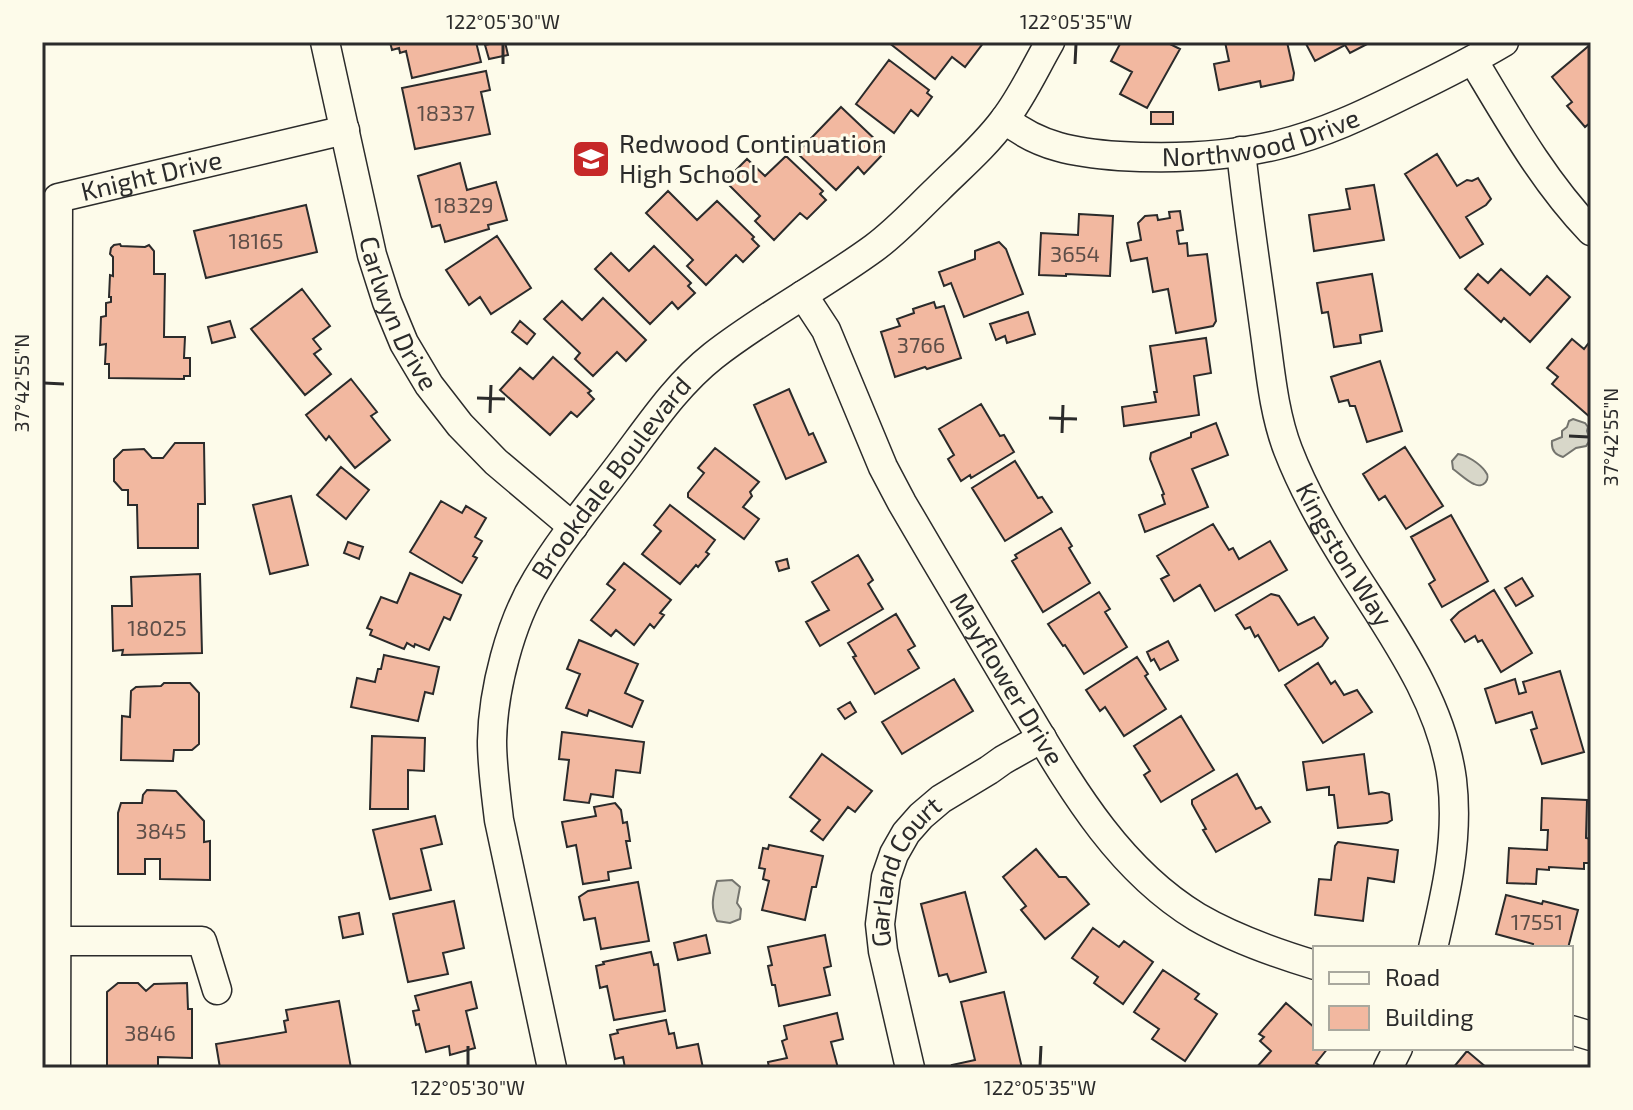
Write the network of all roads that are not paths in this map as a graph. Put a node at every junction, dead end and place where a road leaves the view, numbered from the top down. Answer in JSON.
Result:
{"nodes":[{"id":1,"x":325,"y":42,"type":"edge"},
{"id":2,"x":1050,"y":42,"type":"edge"},
{"id":3,"x":1504,"y":42,"type":"edge"},
{"id":4,"x":1473,"y":60,"type":"junction"},
{"id":5,"x":1005,"y":119,"type":"junction"},
{"id":6,"x":345,"y":130,"type":"junction"},
{"id":7,"x":1241,"y":151,"type":"junction"},
{"id":8,"x":1591,"y":231,"type":"edge"},
{"id":9,"x":803,"y":295,"type":"junction"},
{"id":10,"x":573,"y":527,"type":"junction"},
{"id":11,"x":1042,"y":738,"type":"junction"},
{"id":12,"x":55,"y":941,"type":"junction"},
{"id":13,"x":1433,"y":946,"type":"edge"},
{"id":14,"x":1313,"y":964,"type":"edge"},
{"id":15,"x":217,"y":990,"type":"dead end"},
{"id":16,"x":1397,"y":1050,"type":"edge"},
{"id":17,"x":56,"y":1068,"type":"edge"},
{"id":18,"x":552,"y":1068,"type":"edge"},
{"id":19,"x":910,"y":1068,"type":"edge"},
{"id":20,"x":1388,"y":1068,"type":"edge"}],
"edges":[{"from":1,"to":6,"type":"street","name":"Carlwyn Drive"},
{"from":2,"to":5,"type":"street","name":"Brookdale Boulevard"},
{"from":3,"to":4,"type":"street","name":"Northwood Drive"},
{"from":4,"to":7,"type":"street","name":"Northwood Drive"},
{"from":4,"to":8,"type":"street"},
{"from":5,"to":7,"type":"street","name":"Northwood Drive"},
{"from":5,"to":9,"type":"street","name":"Brookdale Boulevard"},
{"from":6,"to":10,"type":"street","name":"Carlwyn Drive"},
{"from":6,"to":12,"type":"street","name":"Knight Drive"},
{"from":7,"to":13,"type":"street","name":"Kingston Way"},
{"from":9,"to":10,"type":"street","name":"Brookdale Boulevard"},
{"from":9,"to":11,"type":"street","name":"Mayflower Drive"},
{"from":10,"to":18,"type":"street","name":"Brookdale Boulevard"},
{"from":11,"to":14,"type":"street","name":"Mayflower Drive"},
{"from":11,"to":19,"type":"street","name":"Garland Court"},
{"from":12,"to":15,"type":"street"},
{"from":12,"to":17,"type":"street","name":"Knight Drive"},
{"from":16,"to":20,"type":"street"}]}
